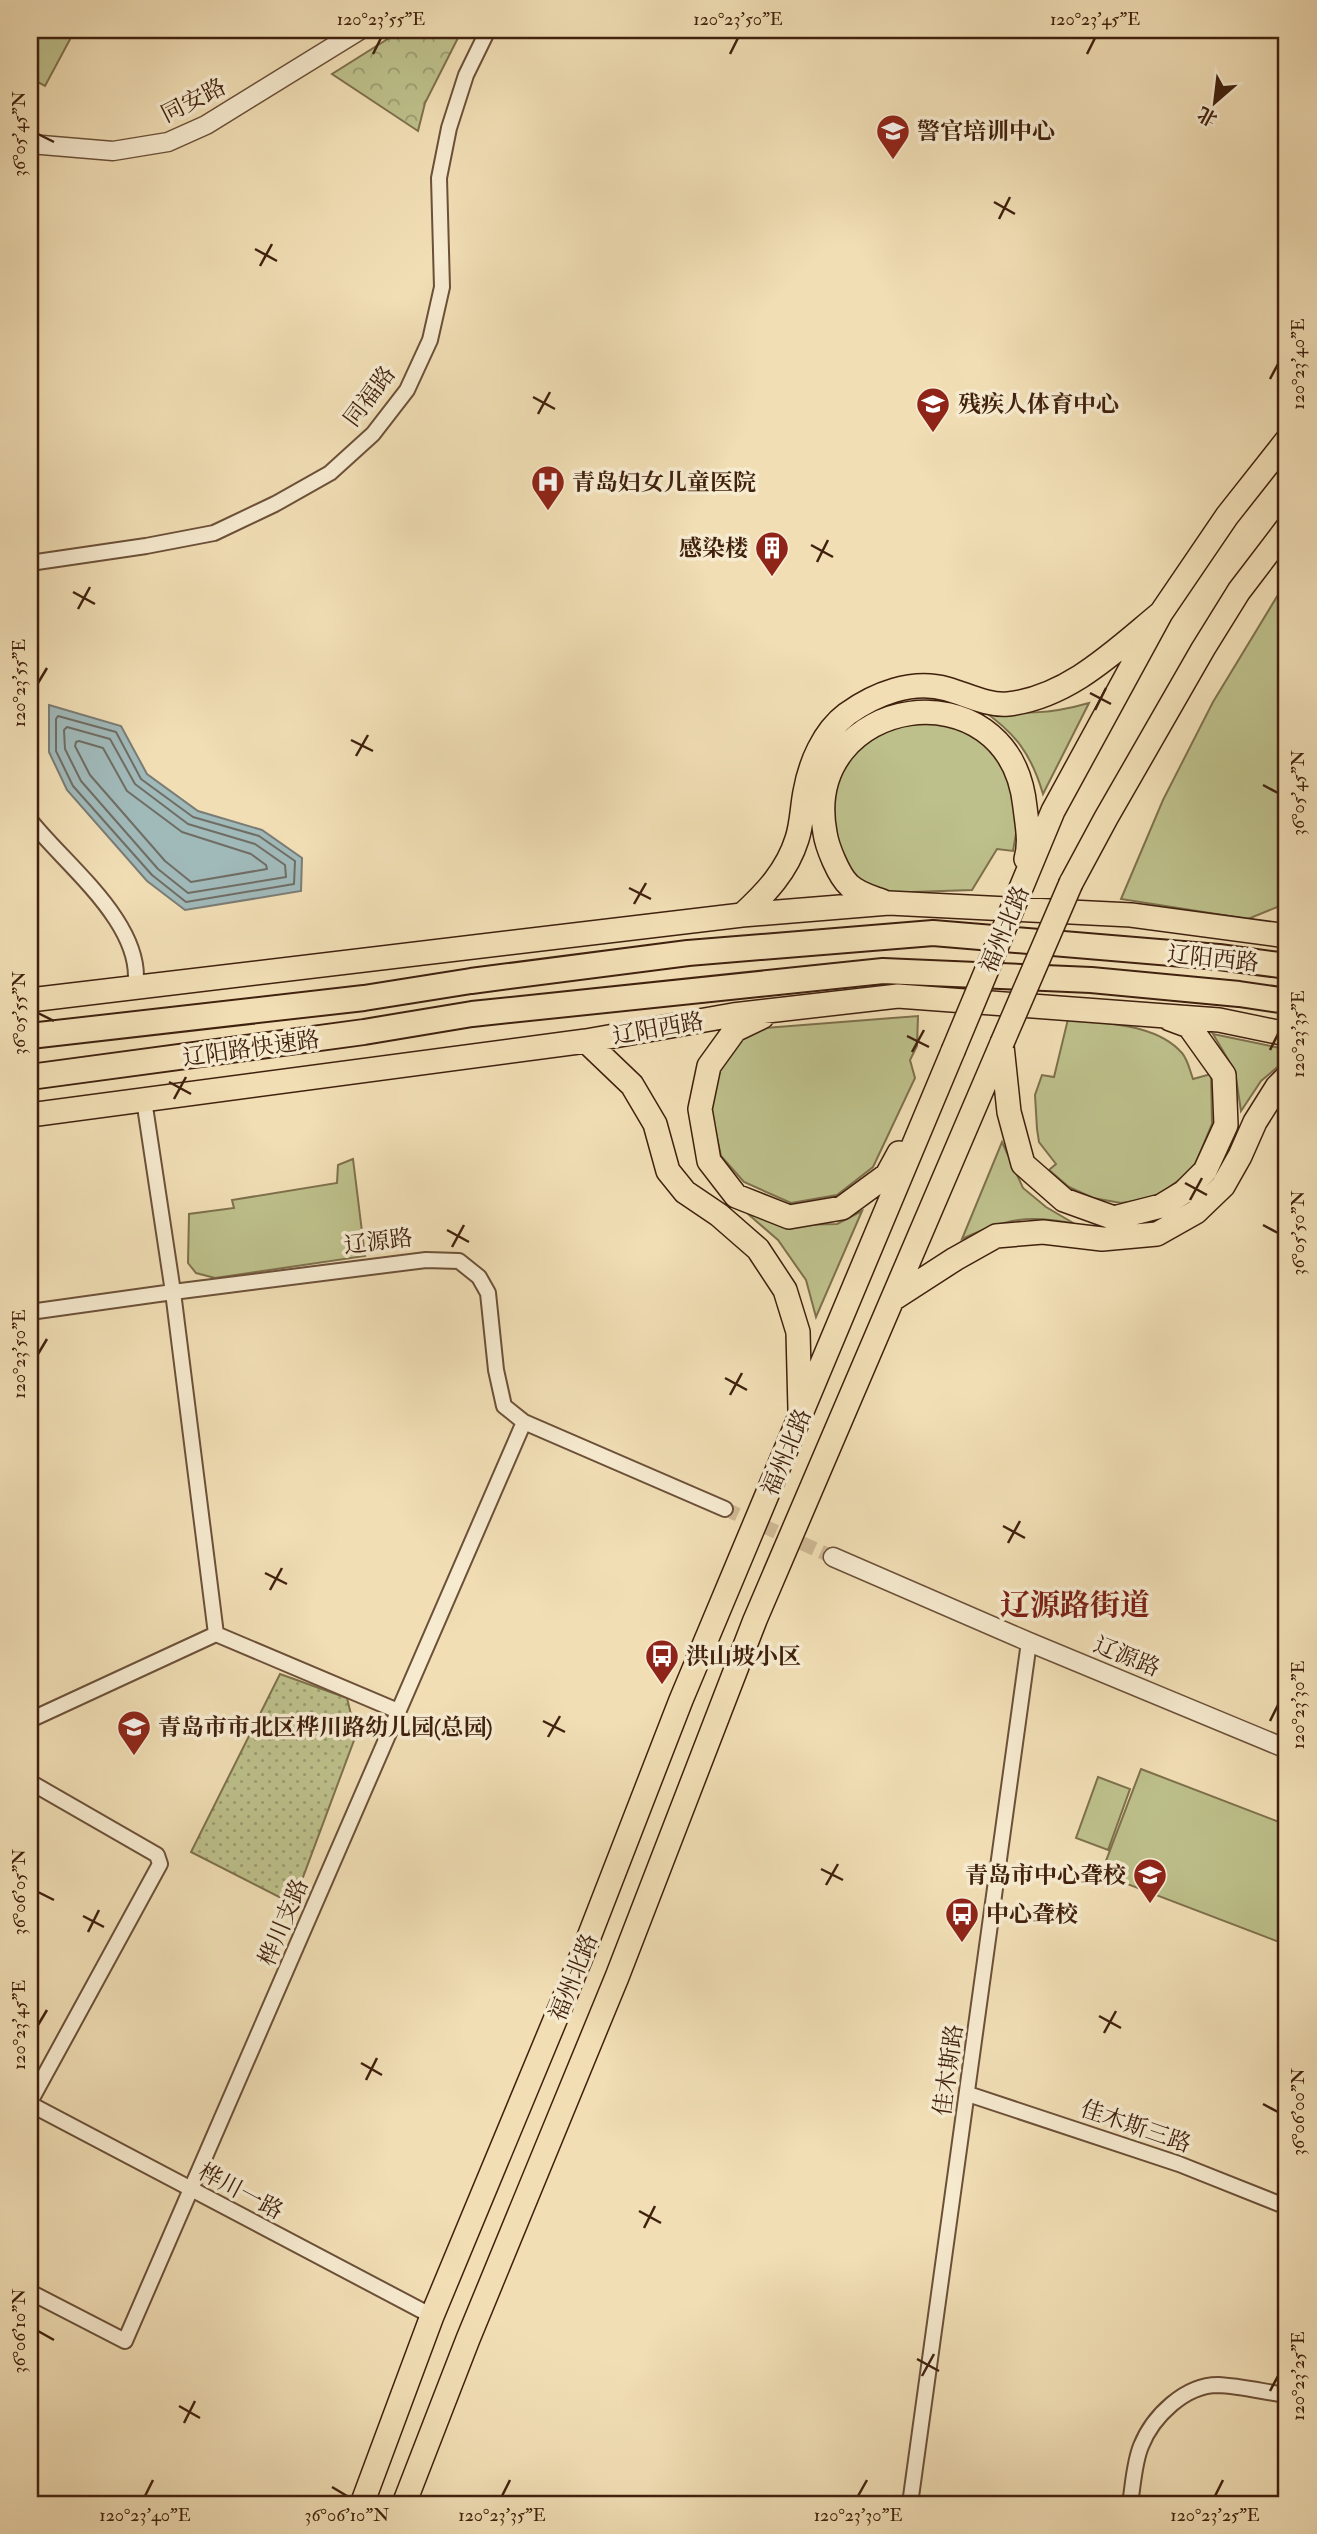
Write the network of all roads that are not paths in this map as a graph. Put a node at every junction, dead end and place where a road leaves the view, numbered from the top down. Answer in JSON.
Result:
{"nodes":[{"id":1,"x":360,"y":30,"type":"edge"},
{"id":2,"x":488,"y":30,"type":"edge"},
{"id":3,"x":30,"y":144,"type":"edge"},
{"id":4,"x":1287,"y":440,"type":"edge"},
{"id":5,"x":1287,"y":528,"type":"edge"},
{"id":6,"x":1287,"y":547,"type":"edge"},
{"id":7,"x":30,"y":563,"type":"edge"},
{"id":8,"x":1239,"y":592,"type":"junction"},
{"id":9,"x":1161,"y":613,"type":"junction"},
{"id":10,"x":30,"y":820,"type":"edge"},
{"id":11,"x":1016,"y":900,"type":"junction"},
{"id":12,"x":889,"y":903,"type":"junction"},
{"id":13,"x":742,"y":915,"type":"junction"},
{"id":14,"x":1285,"y":934,"type":"edge"},
{"id":15,"x":1287,"y":966,"type":"edge"},
{"id":16,"x":471,"y":981,"type":"joint"},
{"id":17,"x":135,"y":988,"type":"junction"},
{"id":18,"x":30,"y":1000,"type":"edge"},
{"id":19,"x":1287,"y":1001,"type":"edge"},
{"id":20,"x":775,"y":1010,"type":"junction"},
{"id":21,"x":472,"y":1014,"type":"joint"},
{"id":22,"x":1160,"y":1015,"type":"junction"},
{"id":23,"x":1287,"y":1034,"type":"edge"},
{"id":24,"x":30,"y":1036,"type":"edge"},
{"id":25,"x":586,"y":1041,"type":"junction"},
{"id":26,"x":1002,"y":1043,"type":"junction"},
{"id":27,"x":953,"y":1051,"type":"junction"},
{"id":28,"x":30,"y":1077,"type":"edge"},
{"id":29,"x":1287,"y":1077,"type":"edge"},
{"id":30,"x":144,"y":1100,"type":"junction"},
{"id":31,"x":30,"y":1115,"type":"edge"},
{"id":32,"x":173,"y":1292,"type":"junction"},
{"id":33,"x":892,"y":1299,"type":"junction"},
{"id":34,"x":30,"y":1312,"type":"edge"},
{"id":35,"x":800,"y":1419,"type":"junction"},
{"id":36,"x":524,"y":1422,"type":"junction"},
{"id":37,"x":724,"y":1509,"type":"tunnel mouth"},
{"id":38,"x":833,"y":1557,"type":"tunnel mouth"},
{"id":39,"x":216,"y":1634,"type":"junction"},
{"id":40,"x":1029,"y":1642,"type":"junction"},
{"id":41,"x":398,"y":1711,"type":"junction"},
{"id":42,"x":30,"y":1720,"type":"edge"},
{"id":43,"x":1287,"y":1749,"type":"edge"},
{"id":44,"x":30,"y":1782,"type":"edge"},
{"id":45,"x":968,"y":2094,"type":"junction"},
{"id":46,"x":30,"y":2103,"type":"edge"},
{"id":47,"x":191,"y":2191,"type":"junction"},
{"id":48,"x":1287,"y":2207,"type":"edge"},
{"id":49,"x":30,"y":2292,"type":"edge"},
{"id":50,"x":432,"y":2316,"type":"junction"},
{"id":51,"x":1287,"y":2395,"type":"edge"},
{"id":52,"x":1287,"y":2499,"type":"edge"},
{"id":53,"x":362,"y":2504,"type":"edge"},
{"id":54,"x":404,"y":2504,"type":"edge"},
{"id":55,"x":910,"y":2504,"type":"edge"},
{"id":56,"x":1130,"y":2504,"type":"edge"},
{"id":57,"x":1286,"y":2504,"type":"edge"}],
"edges":[{"from":1,"to":3,"type":"street","name":"同安路"},
{"from":2,"to":7,"type":"street","name":"同福路"},
{"from":4,"to":9,"type":"main road","name":"福州北路"},
{"from":5,"to":8,"type":"main road","name":"福州北路"},
{"from":6,"to":8,"type":"main road"},
{"from":8,"to":26,"type":"main road","name":"福州北路","bridge":true},
{"from":9,"to":11,"type":"main road","name":"福州北路"},
{"from":9,"to":13,"type":"main road"},
{"from":10,"to":17,"type":"street"},
{"from":11,"to":12,"type":"main road"},
{"from":11,"to":27,"type":"main road","name":"福州北路","bridge":true},
{"from":12,"to":13,"type":"main road","name":"辽阳西路"},
{"from":12,"to":14,"type":"main road","name":"辽阳西路"},
{"from":13,"to":17,"type":"main road","name":"辽阳西路"},
{"from":15,"to":16,"type":"highway","name":"辽阳西路"},
{"from":16,"to":24,"type":"highway","name":"辽阳路快速路"},
{"from":17,"to":18,"type":"main road","name":"辽阳西路"},
{"from":19,"to":21,"type":"highway","name":"辽阳西路"},
{"from":20,"to":22,"type":"main road","name":"辽阳西路"},
{"from":20,"to":25,"type":"main road","name":"辽阳西路"},
{"from":20,"to":27,"type":"main road"},
{"from":21,"to":28,"type":"highway","name":"辽阳路快速路"},
{"from":22,"to":23,"type":"main road","name":"辽阳西路"},
{"from":22,"to":26,"type":"main road"},
{"from":25,"to":30,"type":"main road","name":"辽阳西路"},
{"from":25,"to":35,"type":"main road"},
{"from":26,"to":33,"type":"main road","name":"福州北路"},
{"from":27,"to":35,"type":"main road","name":"福州北路"},
{"from":29,"to":33,"type":"main road"},
{"from":30,"to":31,"type":"main road","name":"辽阳西路"},
{"from":30,"to":32,"type":"street"},
{"from":32,"to":34,"type":"street","name":"辽源路"},
{"from":32,"to":36,"type":"street","name":"辽源路"},
{"from":32,"to":39,"type":"street"},
{"from":33,"to":54,"type":"main road","name":"福州北路"},
{"from":35,"to":50,"type":"main road","name":"福州北路"},
{"from":36,"to":37,"type":"street","name":"辽源路"},
{"from":36,"to":41,"type":"street","name":"桦川支路"},
{"from":38,"to":40,"type":"street","name":"辽源路"},
{"from":39,"to":41,"type":"street"},
{"from":39,"to":42,"type":"street"},
{"from":40,"to":43,"type":"street","name":"辽源路"},
{"from":40,"to":45,"type":"street","name":"佳木斯路"},
{"from":41,"to":47,"type":"street","name":"桦川支路"},
{"from":44,"to":46,"type":"street"},
{"from":45,"to":48,"type":"street","name":"佳木斯三路"},
{"from":45,"to":55,"type":"street","name":"佳木斯路"},
{"from":46,"to":47,"type":"street","name":"桦川一路"},
{"from":47,"to":49,"type":"street","name":"桦川支路"},
{"from":47,"to":50,"type":"street","name":"桦川一路"},
{"from":50,"to":53,"type":"main road","name":"福州北路"},
{"from":51,"to":56,"type":"street"},
{"from":52,"to":57,"type":"street"}]}
